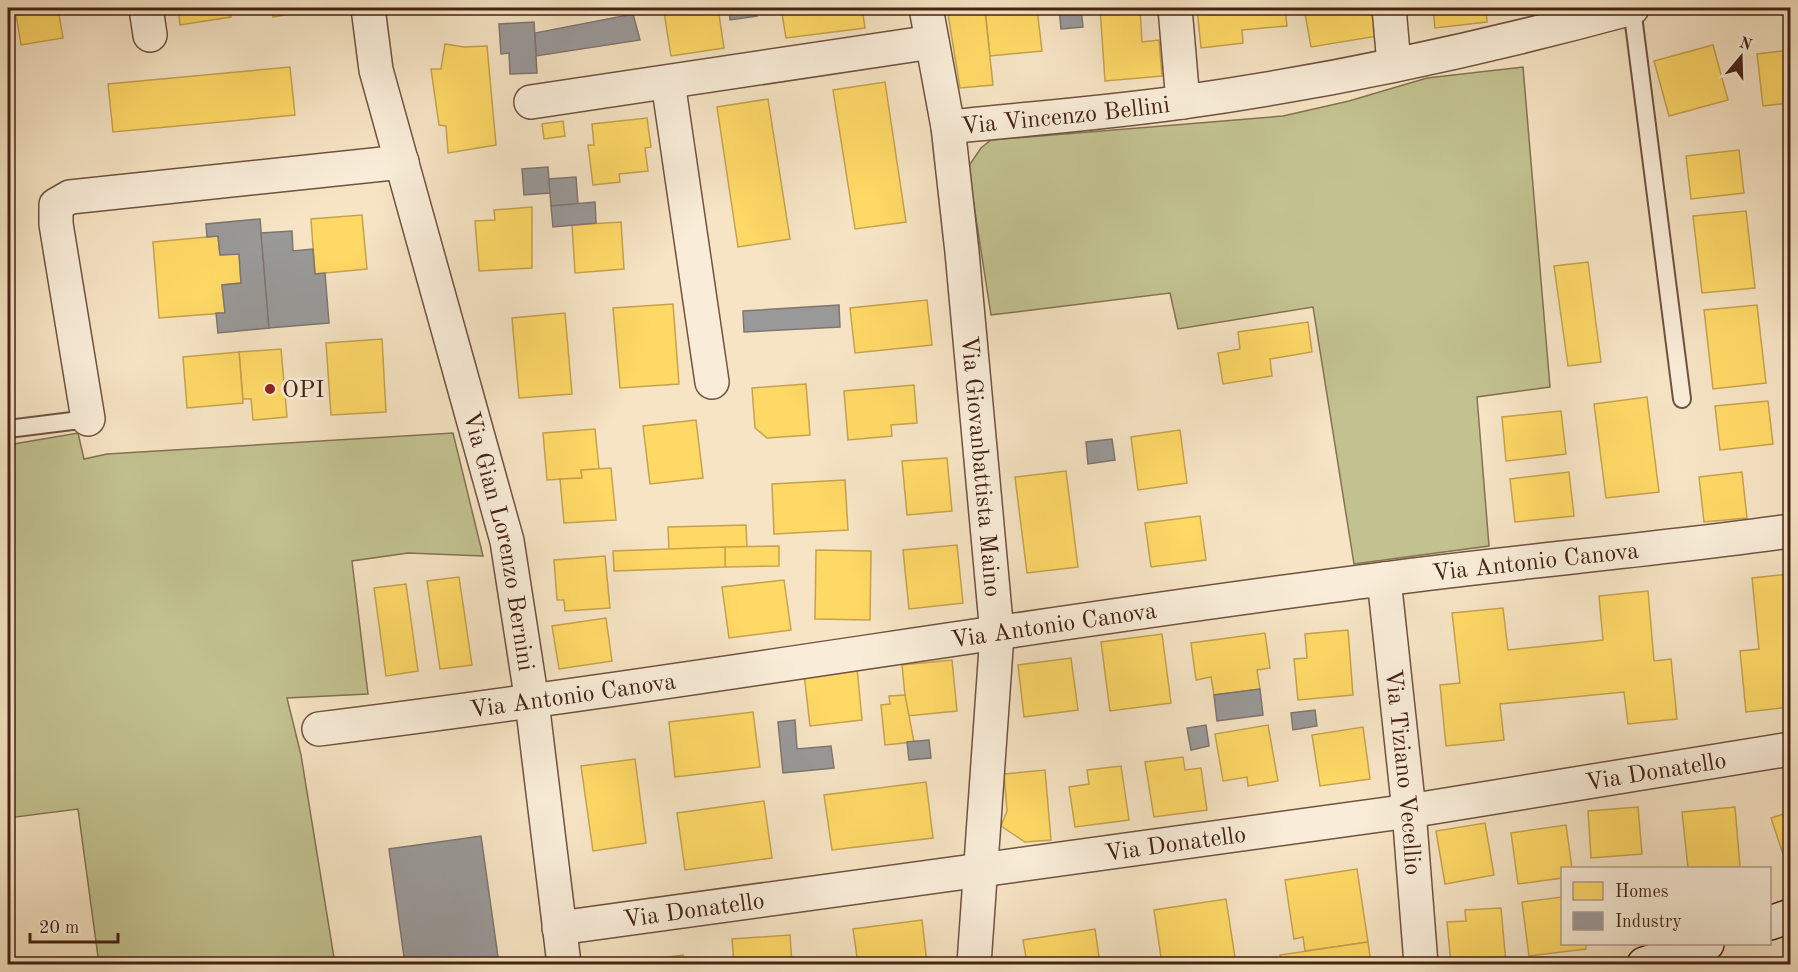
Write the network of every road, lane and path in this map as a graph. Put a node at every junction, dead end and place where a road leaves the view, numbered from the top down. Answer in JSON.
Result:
{"nodes":[{"id":1,"x":368,"y":8,"type":"edge"},
{"id":2,"x":926,"y":8,"type":"edge"},
{"id":3,"x":1175,"y":8,"type":"edge"},
{"id":4,"x":1389,"y":8,"type":"edge"},
{"id":5,"x":1632,"y":8,"type":"edge"},
{"id":6,"x":932,"y":42,"type":"junction"},
{"id":7,"x":1394,"y":64,"type":"junction"},
{"id":8,"x":668,"y":82,"type":"junction"},
{"id":9,"x":531,"y":102,"type":"dead end"},
{"id":10,"x":1183,"y":102,"type":"junction"},
{"id":11,"x":948,"y":127,"type":"junction"},
{"id":12,"x":402,"y":162,"type":"junction"},
{"id":13,"x":712,"y":382,"type":"dead end"},
{"id":14,"x":1682,"y":399,"type":"dead end"},
{"id":15,"x":88,"y":418,"type":"joint"},
{"id":16,"x":8,"y":429,"type":"edge"},
{"id":17,"x":1791,"y":531,"type":"edge"},
{"id":18,"x":1384,"y":579,"type":"junction"},
{"id":19,"x":997,"y":634,"type":"junction"},
{"id":20,"x":532,"y":702,"type":"junction"},
{"id":21,"x":320,"y":729,"type":"dead end"},
{"id":22,"x":1791,"y":749,"type":"edge"},
{"id":23,"x":1408,"y":811,"type":"junction"},
{"id":24,"x":980,"y":869,"type":"junction"},
{"id":25,"x":1791,"y":916,"type":"edge"},
{"id":26,"x":1771,"y":923,"type":"edge"},
{"id":27,"x":559,"y":928,"type":"junction"},
{"id":28,"x":1704,"y":945,"type":"edge"},
{"id":29,"x":564,"y":964,"type":"edge"},
{"id":30,"x":974,"y":964,"type":"edge"},
{"id":31,"x":1421,"y":964,"type":"edge"},
{"id":32,"x":1649,"y":964,"type":"edge"}],
"edges":[{"from":1,"to":12,"type":"street","name":"Via Gian Lorenzo Bernini"},
{"from":2,"to":6,"type":"street","name":"Via Giovanbattista Maino"},
{"from":3,"to":10,"type":"street","name":"Via Vincenzo Bellini"},
{"from":4,"to":7,"type":"street"},
{"from":5,"to":7,"type":"street","name":"Via Vincenzo Bellini"},
{"from":5,"to":14,"type":"lane"},
{"from":6,"to":8,"type":"street"},
{"from":6,"to":11,"type":"street","name":"Via Giovanbattista Maino"},
{"from":7,"to":10,"type":"street","name":"Via Vincenzo Bellini"},
{"from":8,"to":9,"type":"street"},
{"from":8,"to":13,"type":"street"},
{"from":10,"to":11,"type":"street","name":"Via Vincenzo Bellini"},
{"from":11,"to":19,"type":"street","name":"Via Giovanbattista Maino"},
{"from":12,"to":15,"type":"street"},
{"from":12,"to":20,"type":"street","name":"Via Gian Lorenzo Bernini"},
{"from":15,"to":16,"type":"lane"},
{"from":17,"to":18,"type":"street","name":"Via Antonio Canova"},
{"from":18,"to":19,"type":"street","name":"Via Antonio Canova"},
{"from":18,"to":23,"type":"street","name":"Via Tiziano Vecellio"},
{"from":19,"to":20,"type":"street","name":"Via Antonio Canova"},
{"from":19,"to":24,"type":"street","name":"Via Giovanbattista Maino"},
{"from":20,"to":21,"type":"street","name":"Via Antonio Canova"},
{"from":20,"to":27,"type":"street","name":"Via Gian Lorenzo Bernini"},
{"from":22,"to":23,"type":"street","name":"Via Donatello"},
{"from":23,"to":24,"type":"street","name":"Via Donatello"},
{"from":23,"to":31,"type":"street","name":"Via Tiziano Vecellio"},
{"from":24,"to":27,"type":"street","name":"Via Donatello"},
{"from":24,"to":30,"type":"street","name":"Via Giovanbattista Maino"},
{"from":25,"to":26,"type":"street"},
{"from":27,"to":29,"type":"street","name":"Via Gian Lorenzo Bernini"},
{"from":28,"to":32,"type":"street"}]}
